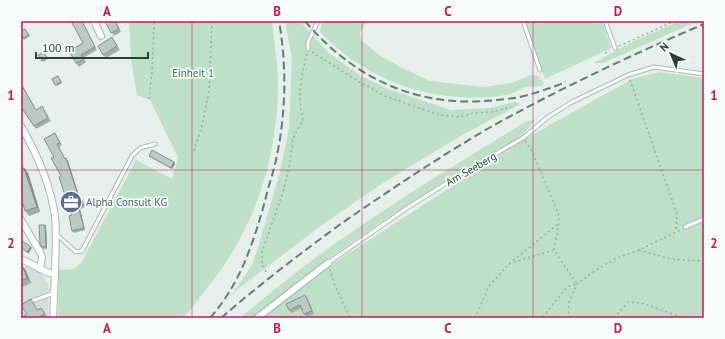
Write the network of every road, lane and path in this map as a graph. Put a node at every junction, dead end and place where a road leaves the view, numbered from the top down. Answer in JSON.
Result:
{"nodes":[{"id":1,"x":94,"y":21,"type":"edge"},
{"id":2,"x":154,"y":21,"type":"edge"},
{"id":3,"x":212,"y":21,"type":"edge"},
{"id":4,"x":318,"y":21,"type":"edge"},
{"id":5,"x":523,"y":21,"type":"edge"},
{"id":6,"x":605,"y":21,"type":"edge"},
{"id":7,"x":675,"y":21,"type":"edge"},
{"id":8,"x":101,"y":36,"type":"dead end"},
{"id":9,"x":614,"y":48,"type":"junction"},
{"id":10,"x":308,"y":49,"type":"junction"},
{"id":11,"x":605,"y":53,"type":"dead end"},
{"id":12,"x":540,"y":70,"type":"dead end"},
{"id":13,"x":704,"y":74,"type":"edge"},
{"id":14,"x":628,"y":75,"type":"junction"},
{"id":15,"x":149,"y":99,"type":"dead end"},
{"id":16,"x":511,"y":107,"type":"dead end"},
{"id":17,"x":21,"y":126,"type":"edge"},
{"id":18,"x":523,"y":138,"type":"junction"},
{"id":19,"x":155,"y":144,"type":"dead end"},
{"id":20,"x":194,"y":151,"type":"dead end"},
{"id":21,"x":704,"y":219,"type":"edge"},
{"id":22,"x":21,"y":220,"type":"edge"},
{"id":23,"x":560,"y":223,"type":"junction"},
{"id":24,"x":686,"y":227,"type":"joint"},
{"id":25,"x":676,"y":232,"type":"junction"},
{"id":26,"x":56,"y":234,"type":"junction"},
{"id":27,"x":554,"y":250,"type":"junction"},
{"id":28,"x":639,"y":250,"type":"junction"},
{"id":29,"x":21,"y":259,"type":"edge"},
{"id":30,"x":704,"y":262,"type":"edge"},
{"id":31,"x":328,"y":263,"type":"junction"},
{"id":32,"x":508,"y":265,"type":"junction"},
{"id":33,"x":40,"y":268,"type":"junction"},
{"id":34,"x":266,"y":272,"type":"dead end"},
{"id":35,"x":55,"y":274,"type":"junction"},
{"id":36,"x":577,"y":284,"type":"junction"},
{"id":37,"x":54,"y":293,"type":"junction"},
{"id":38,"x":26,"y":304,"type":"edge"},
{"id":39,"x":53,"y":318,"type":"edge"},
{"id":40,"x":258,"y":318,"type":"edge"},
{"id":41,"x":350,"y":318,"type":"edge"},
{"id":42,"x":475,"y":318,"type":"edge"},
{"id":43,"x":542,"y":318,"type":"edge"},
{"id":44,"x":568,"y":318,"type":"edge"},
{"id":45,"x":614,"y":318,"type":"edge"},
{"id":46,"x":684,"y":318,"type":"edge"}],
"edges":[{"from":1,"to":8,"type":"street"},
{"from":2,"to":15,"type":"path"},
{"from":3,"to":20,"type":"path"},
{"from":4,"to":10,"type":"lane"},
{"from":5,"to":12,"type":"lane"},
{"from":6,"to":9,"type":"lane"},
{"from":7,"to":9,"type":"path"},
{"from":9,"to":11,"type":"path"},
{"from":10,"to":16,"type":"path"},
{"from":10,"to":34,"type":"path"},
{"from":13,"to":14,"type":"lane","name":"Am Seeberg"},
{"from":14,"to":18,"type":"lane","name":"Am Seeberg"},
{"from":14,"to":25,"type":"path"},
{"from":17,"to":26,"type":"street"},
{"from":18,"to":23,"type":"path"},
{"from":18,"to":31,"type":"lane","name":"Am Seeberg"},
{"from":19,"to":26,"type":"lane"},
{"from":21,"to":24,"type":"lane"},
{"from":22,"to":33,"type":"street"},
{"from":23,"to":27,"type":"path"},
{"from":23,"to":32,"type":"path"},
{"from":24,"to":25,"type":"path"},
{"from":25,"to":28,"type":"path"},
{"from":26,"to":35,"type":"street"},
{"from":27,"to":32,"type":"path"},
{"from":27,"to":36,"type":"path"},
{"from":28,"to":30,"type":"path"},
{"from":28,"to":36,"type":"path"},
{"from":29,"to":33,"type":"street"},
{"from":31,"to":40,"type":"street","name":"Am Seeberg"},
{"from":31,"to":41,"type":"path"},
{"from":32,"to":42,"type":"path"},
{"from":33,"to":35,"type":"street"},
{"from":35,"to":37,"type":"street"},
{"from":36,"to":43,"type":"path"},
{"from":36,"to":44,"type":"path"},
{"from":37,"to":38,"type":"lane"},
{"from":37,"to":39,"type":"street"},
{"from":45,"to":46,"type":"path"}]}
